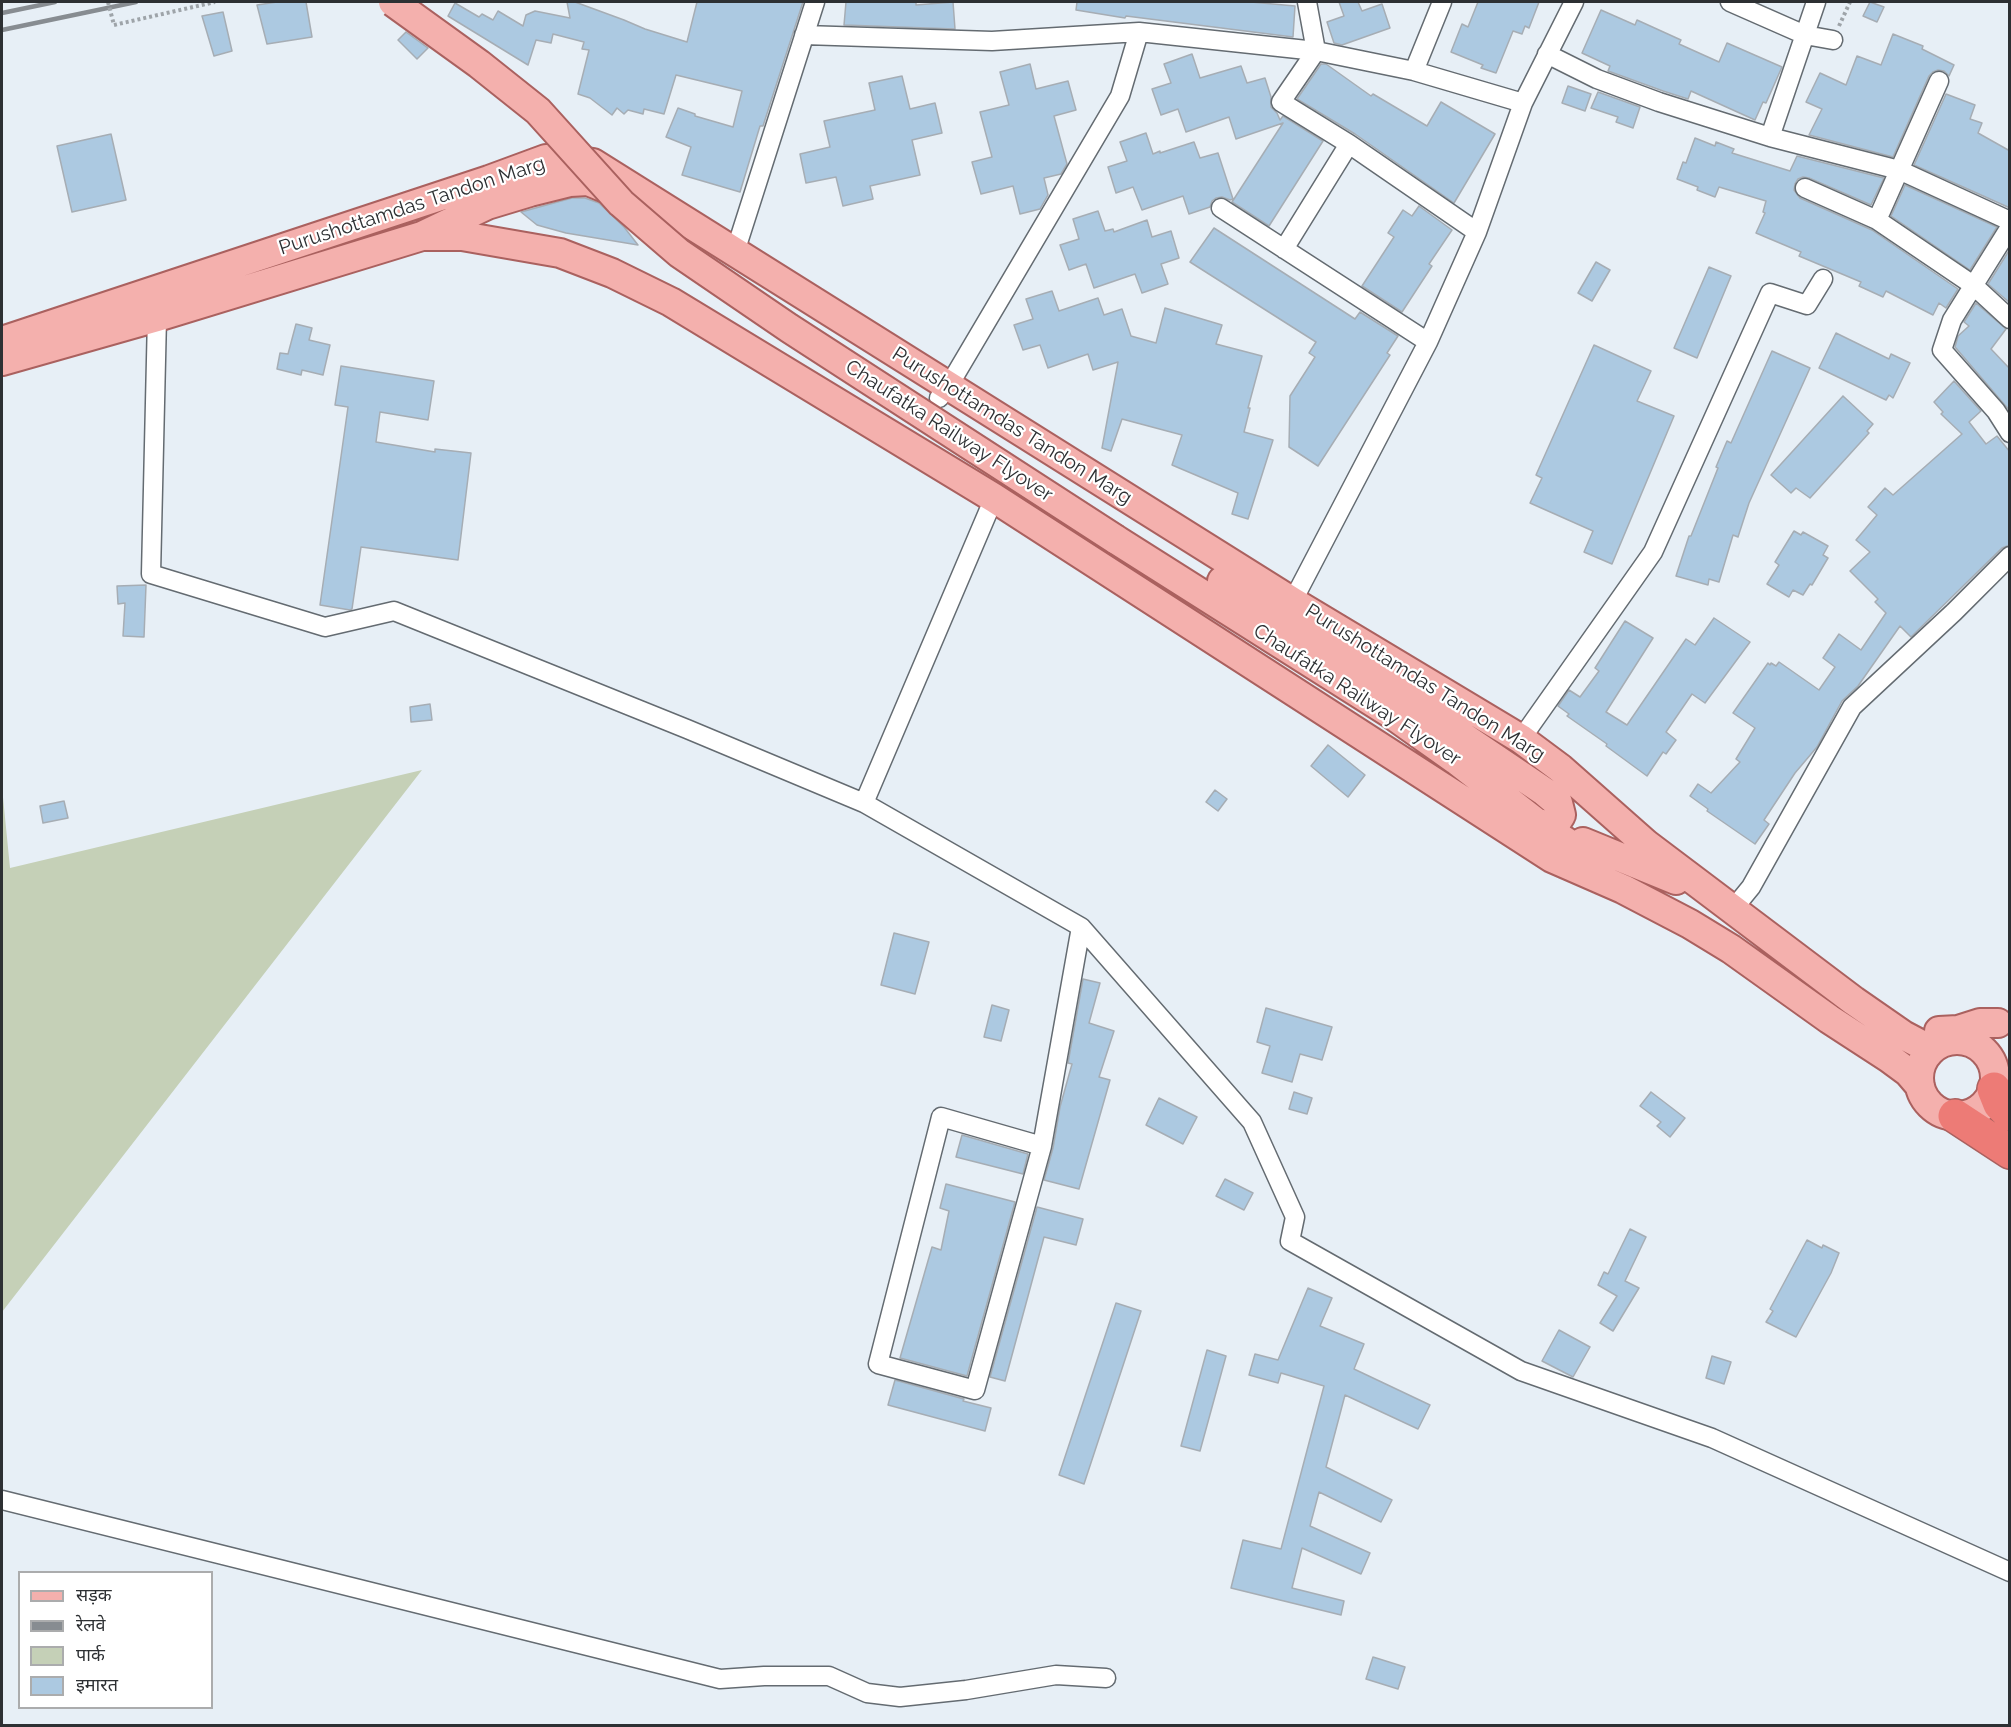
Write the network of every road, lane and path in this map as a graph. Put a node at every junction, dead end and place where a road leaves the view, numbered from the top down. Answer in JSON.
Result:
{"nodes":[{"id":1,"x":108,"y":2,"type":"edge"},
{"id":2,"x":215,"y":2,"type":"edge"},
{"id":3,"x":393,"y":2,"type":"edge"},
{"id":4,"x":815,"y":2,"type":"edge"},
{"id":5,"x":1307,"y":2,"type":"edge"},
{"id":6,"x":1442,"y":2,"type":"edge"},
{"id":7,"x":1574,"y":2,"type":"edge"},
{"id":8,"x":1730,"y":2,"type":"edge"},
{"id":9,"x":1816,"y":2,"type":"edge"},
{"id":10,"x":1850,"y":2,"type":"edge"},
{"id":11,"x":1139,"y":32,"type":"junction"},
{"id":12,"x":804,"y":35,"type":"junction"},
{"id":13,"x":1805,"y":35,"type":"junction"},
{"id":14,"x":1833,"y":40,"type":"joint"},
{"id":15,"x":1316,"y":51,"type":"junction"},
{"id":16,"x":1547,"y":54,"type":"junction"},
{"id":17,"x":1414,"y":71,"type":"junction"},
{"id":18,"x":1939,"y":81,"type":"dead end"},
{"id":19,"x":1523,"y":103,"type":"junction"},
{"id":20,"x":1770,"y":138,"type":"junction"},
{"id":21,"x":1349,"y":144,"type":"junction"},
{"id":22,"x":1899,"y":170,"type":"junction"},
{"id":23,"x":1805,"y":188,"type":"dead end"},
{"id":24,"x":1221,"y":208,"type":"dead end"},
{"id":25,"x":1877,"y":220,"type":"junction"},
{"id":26,"x":2010,"y":221,"type":"edge"},
{"id":27,"x":1478,"y":232,"type":"junction"},
{"id":28,"x":422,"y":236,"type":"junction"},
{"id":29,"x":2006,"y":237,"type":"edge"},
{"id":30,"x":1284,"y":249,"type":"junction"},
{"id":31,"x":735,"y":252,"type":"junction"},
{"id":32,"x":1823,"y":279,"type":"dead end"},
{"id":33,"x":1973,"y":285,"type":"junction"},
{"id":34,"x":157,"y":317,"type":"junction"},
{"id":35,"x":2010,"y":319,"type":"edge"},
{"id":36,"x":2,"y":340,"type":"edge"},
{"id":37,"x":1428,"y":342,"type":"junction"},
{"id":38,"x":2,"y":361,"type":"edge"},
{"id":39,"x":944,"y":392,"type":"junction"},
{"id":40,"x":2010,"y":433,"type":"edge"},
{"id":41,"x":994,"y":498,"type":"junction"},
{"id":42,"x":2010,"y":556,"type":"edge"},
{"id":43,"x":1288,"y":611,"type":"junction"},
{"id":44,"x":1521,"y":739,"type":"junction"},
{"id":45,"x":1560,"y":768,"type":"junction"},
{"id":46,"x":864,"y":803,"type":"junction"},
{"id":47,"x":1537,"y":823,"type":"junction"},
{"id":48,"x":1575,"y":842,"type":"junction"},
{"id":49,"x":1725,"y":903,"type":"junction"},
{"id":50,"x":1690,"y":924,"type":"junction"},
{"id":51,"x":1081,"y":927,"type":"junction"},
{"id":52,"x":1890,"y":1026,"type":"junction"},
{"id":53,"x":1935,"y":1047,"type":"junction"},
{"id":54,"x":2004,"y":1063,"type":"edge"},
{"id":55,"x":1920,"y":1086,"type":"junction"},
{"id":56,"x":1955,"y":1116,"type":"junction"},
{"id":57,"x":1042,"y":1146,"type":"junction"},
{"id":58,"x":2010,"y":1152,"type":"edge"},
{"id":59,"x":2,"y":1500,"type":"edge"},
{"id":60,"x":2010,"y":1572,"type":"edge"},
{"id":61,"x":1106,"y":1678,"type":"dead end"}],
"edges":[{"from":1,"to":2,"type":"path","bridge":true},
{"from":3,"to":47,"type":"main road","name":"Chaufatka Railway Flyover","bridge":true},
{"from":4,"to":12,"type":"street"},
{"from":5,"to":15,"type":"street"},
{"from":6,"to":17,"type":"street"},
{"from":7,"to":16,"type":"street"},
{"from":8,"to":13,"type":"street"},
{"from":9,"to":13,"type":"street"},
{"from":10,"to":14,"type":"path"},
{"from":11,"to":12,"type":"street"},
{"from":11,"to":15,"type":"street"},
{"from":11,"to":39,"type":"street"},
{"from":12,"to":31,"type":"street"},
{"from":13,"to":14,"type":"street"},
{"from":13,"to":20,"type":"street"},
{"from":15,"to":17,"type":"street"},
{"from":15,"to":21,"type":"street"},
{"from":16,"to":19,"type":"street"},
{"from":16,"to":20,"type":"street"},
{"from":17,"to":19,"type":"street"},
{"from":18,"to":22,"type":"street"},
{"from":19,"to":27,"type":"street"},
{"from":20,"to":22,"type":"street"},
{"from":21,"to":27,"type":"street"},
{"from":21,"to":30,"type":"street"},
{"from":22,"to":25,"type":"street"},
{"from":22,"to":26,"type":"street"},
{"from":23,"to":25,"type":"street"},
{"from":24,"to":30,"type":"street"},
{"from":25,"to":33,"type":"street"},
{"from":27,"to":37,"type":"street"},
{"from":28,"to":34,"type":"main road"},
{"from":28,"to":39,"type":"main road"},
{"from":28,"to":41,"type":"main road"},
{"from":29,"to":33,"type":"street"},
{"from":30,"to":37,"type":"street"},
{"from":31,"to":36,"type":"main road","name":"Purushottamdas Tandon Marg"},
{"from":31,"to":39,"type":"main road","name":"Purushottamdas Tandon Marg"},
{"from":32,"to":44,"type":"street"},
{"from":33,"to":35,"type":"street"},
{"from":33,"to":40,"type":"street"},
{"from":34,"to":38,"type":"main road"},
{"from":34,"to":46,"type":"street"},
{"from":37,"to":43,"type":"street"},
{"from":39,"to":43,"type":"main road"},
{"from":41,"to":46,"type":"street"},
{"from":41,"to":50,"type":"main road"},
{"from":42,"to":49,"type":"street"},
{"from":43,"to":44,"type":"main road","name":"Purushottamdas Tandon Marg"},
{"from":43,"to":47,"type":"main road"},
{"from":44,"to":45,"type":"main road","name":"Purushottamdas Tandon Marg"},
{"from":45,"to":48,"type":"main road"},
{"from":45,"to":49,"type":"main road","name":"Purushottamdas Tandon Marg"},
{"from":46,"to":51,"type":"street"},
{"from":47,"to":48,"type":"main road","name":"Chaufatka Railway Flyover"},
{"from":48,"to":49,"type":"main road"},
{"from":48,"to":50,"type":"main road"},
{"from":49,"to":52,"type":"main road","name":"Purushottamdas Tandon Marg"},
{"from":50,"to":55,"type":"main road"},
{"from":51,"to":57,"type":"street"},
{"from":51,"to":60,"type":"street"},
{"from":52,"to":53,"type":"main road","name":"Purushottamdas Tandon Marg"},
{"from":52,"to":54,"type":"main road"},
{"from":53,"to":54,"type":"main road"},
{"from":53,"to":55,"type":"main road"},
{"from":54,"to":56,"type":"main road"},
{"from":55,"to":56,"type":"main road"},
{"from":56,"to":58,"type":"highway"},
{"from":57,"to":57,"type":"street"},
{"from":59,"to":61,"type":"street"}]}
